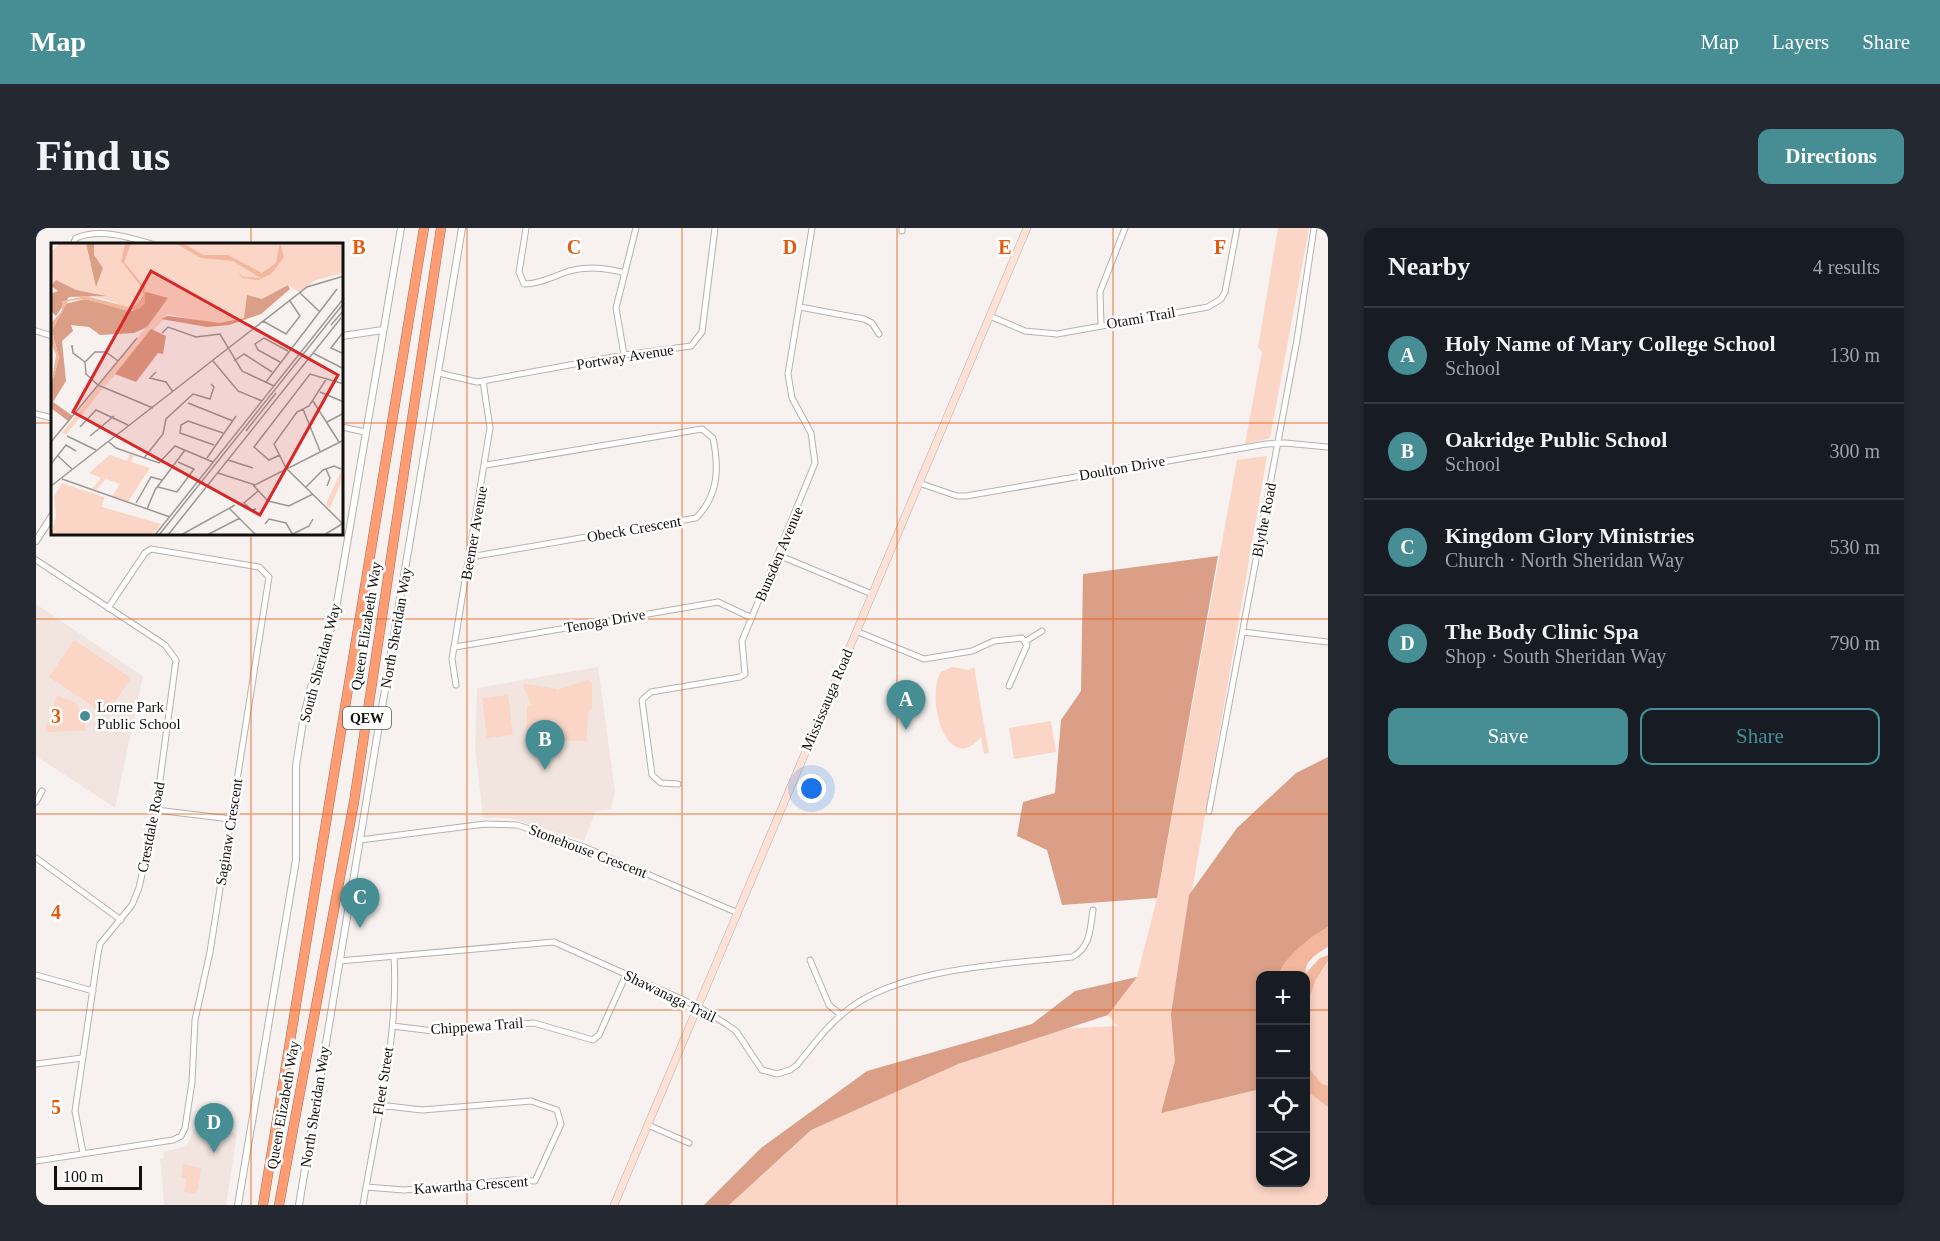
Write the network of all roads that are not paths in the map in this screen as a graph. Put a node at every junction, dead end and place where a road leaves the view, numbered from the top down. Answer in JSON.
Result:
{"nodes":[{"id":1,"x":401,"y":228,"type":"edge"},
{"id":2,"x":424,"y":228,"type":"edge"},
{"id":3,"x":441,"y":228,"type":"edge"},
{"id":4,"x":462,"y":228,"type":"edge"},
{"id":5,"x":526,"y":228,"type":"edge"},
{"id":6,"x":636,"y":228,"type":"edge"},
{"id":7,"x":715,"y":228,"type":"edge"},
{"id":8,"x":812,"y":228,"type":"edge"},
{"id":9,"x":1027,"y":228,"type":"edge"},
{"id":10,"x":1125,"y":228,"type":"edge"},
{"id":11,"x":1237,"y":228,"type":"edge"},
{"id":12,"x":1314,"y":228,"type":"edge"},
{"id":13,"x":74,"y":243,"type":"edge"},
{"id":14,"x":149,"y":243,"type":"edge"},
{"id":15,"x":625,"y":273,"type":"junction"},
{"id":16,"x":800,"y":307,"type":"junction"},
{"id":17,"x":990,"y":316,"type":"junction"},
{"id":18,"x":1101,"y":325,"type":"junction"},
{"id":19,"x":383,"y":330,"type":"junction"},
{"id":20,"x":36,"y":331,"type":"edge"},
{"id":21,"x":879,"y":334,"type":"dead end"},
{"id":22,"x":51,"y":336,"type":"edge"},
{"id":23,"x":344,"y":336,"type":"edge"},
{"id":24,"x":624,"y":355,"type":"junction"},
{"id":25,"x":439,"y":373,"type":"junction"},
{"id":26,"x":483,"y":381,"type":"junction"},
{"id":27,"x":36,"y":414,"type":"edge"},
{"id":28,"x":51,"y":418,"type":"edge"},
{"id":29,"x":344,"y":427,"type":"edge"},
{"id":30,"x":365,"y":432,"type":"junction"},
{"id":31,"x":1278,"y":442,"type":"junction"},
{"id":32,"x":1328,"y":447,"type":"edge"},
{"id":33,"x":486,"y":465,"type":"junction"},
{"id":34,"x":919,"y":483,"type":"junction"},
{"id":35,"x":51,"y":518,"type":"edge"},
{"id":36,"x":36,"y":541,"type":"edge"},
{"id":37,"x":778,"y":555,"type":"junction"},
{"id":38,"x":470,"y":557,"type":"junction"},
{"id":39,"x":36,"y":560,"type":"edge"},
{"id":40,"x":872,"y":594,"type":"junction"},
{"id":41,"x":108,"y":608,"type":"junction"},
{"id":42,"x":752,"y":618,"type":"junction"},
{"id":43,"x":856,"y":631,"type":"junction"},
{"id":44,"x":1042,"y":631,"type":"dead end"},
{"id":45,"x":1243,"y":632,"type":"junction"},
{"id":46,"x":1026,"y":641,"type":"junction"},
{"id":47,"x":1328,"y":642,"type":"edge"},
{"id":48,"x":455,"y":647,"type":"junction"},
{"id":49,"x":456,"y":685,"type":"dead end"},
{"id":50,"x":1009,"y":686,"type":"dead end"},
{"id":51,"x":678,"y":784,"type":"dead end"},
{"id":52,"x":42,"y":791,"type":"dead end"},
{"id":53,"x":36,"y":802,"type":"edge"},
{"id":54,"x":156,"y":810,"type":"junction"},
{"id":55,"x":1209,"y":811,"type":"dead end"},
{"id":56,"x":231,"y":819,"type":"junction"},
{"id":57,"x":360,"y":840,"type":"junction"},
{"id":58,"x":36,"y":858,"type":"edge"},
{"id":59,"x":1093,"y":910,"type":"dead end"},
{"id":60,"x":738,"y":913,"type":"junction"},
{"id":61,"x":121,"y":920,"type":"junction"},
{"id":62,"x":394,"y":957,"type":"junction"},
{"id":63,"x":810,"y":960,"type":"dead end"},
{"id":64,"x":339,"y":961,"type":"junction"},
{"id":65,"x":36,"y":975,"type":"edge"},
{"id":66,"x":626,"y":975,"type":"junction"},
{"id":67,"x":93,"y":991,"type":"junction"},
{"id":68,"x":699,"y":1007,"type":"junction"},
{"id":69,"x":840,"y":1015,"type":"junction"},
{"id":70,"x":393,"y":1026,"type":"junction"},
{"id":71,"x":82,"y":1058,"type":"junction"},
{"id":72,"x":36,"y":1064,"type":"edge"},
{"id":73,"x":379,"y":1105,"type":"junction"},
{"id":74,"x":648,"y":1125,"type":"junction"},
{"id":75,"x":689,"y":1143,"type":"dead end"},
{"id":76,"x":83,"y":1153,"type":"junction"},
{"id":77,"x":36,"y":1161,"type":"edge"},
{"id":78,"x":366,"y":1187,"type":"junction"},
{"id":79,"x":238,"y":1205,"type":"edge"},
{"id":80,"x":262,"y":1205,"type":"edge"},
{"id":81,"x":279,"y":1205,"type":"edge"},
{"id":82,"x":299,"y":1205,"type":"edge"},
{"id":83,"x":363,"y":1205,"type":"edge"},
{"id":84,"x":614,"y":1205,"type":"edge"}],
"edges":[{"from":1,"to":19,"type":"street","name":"South Sheridan Way"},
{"from":2,"to":80,"type":"highway","name":"Queen Elizabeth Way","number":"QEW"},
{"from":3,"to":81,"type":"highway","name":"Queen Elizabeth Way","number":"QEW"},
{"from":4,"to":25,"type":"street","name":"North Sheridan Way"},
{"from":5,"to":15,"type":"street"},
{"from":6,"to":15,"type":"street"},
{"from":7,"to":24,"type":"street","name":"Portway Avenue"},
{"from":8,"to":16,"type":"street","name":"Bunsden Avenue"},
{"from":9,"to":17,"type":"main road","name":"Mississauga Road"},
{"from":10,"to":18,"type":"street"},
{"from":11,"to":18,"type":"street","name":"Otami Trail"},
{"from":12,"to":31,"type":"street","name":"Blythe Road"},
{"from":13,"to":14,"type":"street"},
{"from":15,"to":24,"type":"street"},
{"from":16,"to":21,"type":"street"},
{"from":16,"to":37,"type":"street","name":"Bunsden Avenue"},
{"from":17,"to":18,"type":"street","name":"Otami Trail"},
{"from":17,"to":34,"type":"main road","name":"Mississauga Road"},
{"from":19,"to":23,"type":"street"},
{"from":19,"to":30,"type":"street","name":"South Sheridan Way"},
{"from":20,"to":22,"type":"street"},
{"from":24,"to":26,"type":"street","name":"Portway Avenue"},
{"from":25,"to":26,"type":"street","name":"Portway Avenue"},
{"from":25,"to":57,"type":"street","name":"North Sheridan Way"},
{"from":26,"to":33,"type":"street","name":"Beemer Avenue"},
{"from":27,"to":28,"type":"street"},
{"from":29,"to":30,"type":"street"},
{"from":30,"to":79,"type":"street","name":"South Sheridan Way"},
{"from":31,"to":32,"type":"street","name":"Doulton Drive"},
{"from":31,"to":34,"type":"street","name":"Doulton Drive"},
{"from":31,"to":45,"type":"street","name":"Blythe Road"},
{"from":33,"to":38,"type":"street","name":"Beemer Avenue"},
{"from":33,"to":38,"type":"street","name":"Obeck Crescent"},
{"from":34,"to":40,"type":"main road","name":"Mississauga Road"},
{"from":35,"to":36,"type":"street"},
{"from":37,"to":40,"type":"street"},
{"from":37,"to":42,"type":"street","name":"Bunsden Avenue"},
{"from":38,"to":48,"type":"street","name":"Beemer Avenue"},
{"from":39,"to":41,"type":"street","name":"Crestdale Road"},
{"from":40,"to":43,"type":"main road","name":"Mississauga Road"},
{"from":41,"to":54,"type":"street","name":"Crestdale Road"},
{"from":41,"to":56,"type":"street","name":"Saginaw Crescent"},
{"from":42,"to":48,"type":"street","name":"Tenoga Drive"},
{"from":42,"to":51,"type":"street","name":"Bunsden Avenue"},
{"from":43,"to":46,"type":"street"},
{"from":43,"to":60,"type":"main road","name":"Mississauga Road"},
{"from":44,"to":46,"type":"street"},
{"from":45,"to":47,"type":"street"},
{"from":45,"to":55,"type":"street","name":"Blythe Road"},
{"from":46,"to":50,"type":"street"},
{"from":48,"to":49,"type":"street","name":"Beemer Avenue"},
{"from":52,"to":53,"type":"street"},
{"from":54,"to":56,"type":"street"},
{"from":54,"to":61,"type":"street","name":"Crestdale Road"},
{"from":56,"to":76,"type":"street","name":"Saginaw Crescent"},
{"from":57,"to":60,"type":"street","name":"Stonehouse Crescent"},
{"from":57,"to":64,"type":"street","name":"North Sheridan Way"},
{"from":58,"to":61,"type":"street"},
{"from":59,"to":69,"type":"street","name":"Shawanaga Trail"},
{"from":60,"to":68,"type":"main road","name":"Mississauga Road"},
{"from":61,"to":67,"type":"street","name":"Crestdale Road"},
{"from":62,"to":64,"type":"street","name":"Shawanaga Trail"},
{"from":62,"to":66,"type":"street","name":"Shawanaga Trail"},
{"from":62,"to":70,"type":"street","name":"Fleet Street"},
{"from":63,"to":69,"type":"street"},
{"from":64,"to":82,"type":"street","name":"North Sheridan Way"},
{"from":65,"to":67,"type":"street"},
{"from":66,"to":68,"type":"street","name":"Shawanaga Trail"},
{"from":66,"to":70,"type":"street","name":"Chippewa Trail"},
{"from":67,"to":71,"type":"street","name":"Crestdale Road"},
{"from":68,"to":69,"type":"street","name":"Shawanaga Trail"},
{"from":68,"to":74,"type":"main road","name":"Mississauga Road"},
{"from":70,"to":73,"type":"street","name":"Fleet Street"},
{"from":71,"to":72,"type":"street"},
{"from":71,"to":76,"type":"street","name":"Crestdale Road"},
{"from":73,"to":78,"type":"street","name":"Fleet Street"},
{"from":73,"to":78,"type":"street","name":"Kawartha Crescent"},
{"from":74,"to":75,"type":"street"},
{"from":74,"to":84,"type":"main road","name":"Mississauga Road"},
{"from":76,"to":77,"type":"street","name":"Saginaw Crescent"},
{"from":78,"to":83,"type":"street","name":"Fleet Street"}]}
